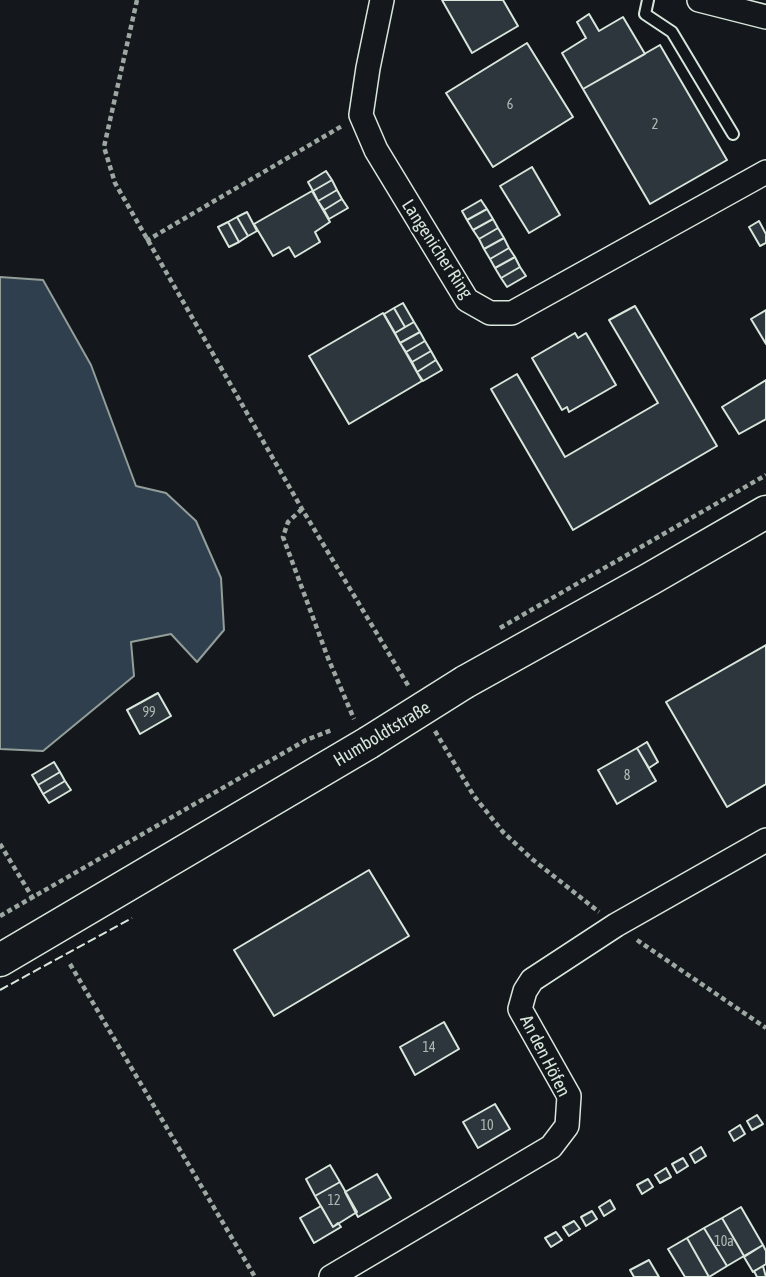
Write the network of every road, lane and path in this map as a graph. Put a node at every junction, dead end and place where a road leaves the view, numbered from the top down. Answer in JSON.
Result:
{"nodes":[{"id":1,"x":137,"y":0,"type":"edge"},
{"id":2,"x":382,"y":0,"type":"edge"},
{"id":3,"x":648,"y":0,"type":"edge"},
{"id":4,"x":699,"y":0,"type":"edge"},
{"id":5,"x":766,"y":17,"type":"edge"},
{"id":6,"x":361,"y":116,"type":"junction"},
{"id":7,"x":733,"y":134,"type":"dead end"},
{"id":8,"x":766,"y":172,"type":"edge"},
{"id":9,"x":146,"y":241,"type":"junction"},
{"id":10,"x":766,"y":475,"type":"edge"},
{"id":11,"x":302,"y":509,"type":"junction"},
{"id":12,"x":766,"y":512,"type":"edge"},
{"id":13,"x":497,"y":629,"type":"dead end"},
{"id":14,"x":410,"y":688,"type":"dead end"},
{"id":15,"x":431,"y":724,"type":"dead end"},
{"id":16,"x":337,"y":728,"type":"dead end"},
{"id":17,"x":357,"y":734,"type":"junction"},
{"id":18,"x":766,"y":840,"type":"edge"},
{"id":19,"x":0,"y":844,"type":"edge"},
{"id":20,"x":33,"y":898,"type":"junction"},
{"id":21,"x":0,"y":916,"type":"edge"},
{"id":22,"x":616,"y":925,"type":"junction"},
{"id":23,"x":51,"y":930,"type":"junction"},
{"id":24,"x":0,"y":960,"type":"edge"},
{"id":25,"x":70,"y":964,"type":"dead end"},
{"id":26,"x":766,"y":1028,"type":"edge"},
{"id":27,"x":255,"y":1277,"type":"edge"},
{"id":28,"x":331,"y":1277,"type":"edge"}],
"edges":[{"from":1,"to":9,"type":"path"},
{"from":2,"to":6,"type":"street"},
{"from":3,"to":7,"type":"lane"},
{"from":4,"to":5,"type":"street"},
{"from":6,"to":8,"type":"street","name":"Langenicher Ring"},
{"from":6,"to":9,"type":"path"},
{"from":9,"to":11,"type":"path"},
{"from":10,"to":13,"type":"path"},
{"from":11,"to":14,"type":"path"},
{"from":11,"to":17,"type":"path"},
{"from":12,"to":17,"type":"street","name":"Humboldtstraße","bridge":true},
{"from":15,"to":22,"type":"path"},
{"from":16,"to":20,"type":"path"},
{"from":17,"to":23,"type":"street","name":"Humboldtstraße"},
{"from":18,"to":22,"type":"street","name":"An den Höfen"},
{"from":19,"to":20,"type":"path"},
{"from":20,"to":21,"type":"path"},
{"from":20,"to":23,"type":"path"},
{"from":22,"to":26,"type":"path"},
{"from":22,"to":28,"type":"street","name":"An den Höfen"},
{"from":23,"to":24,"type":"street","name":"Humboldtstraße"},
{"from":25,"to":27,"type":"path"}]}
